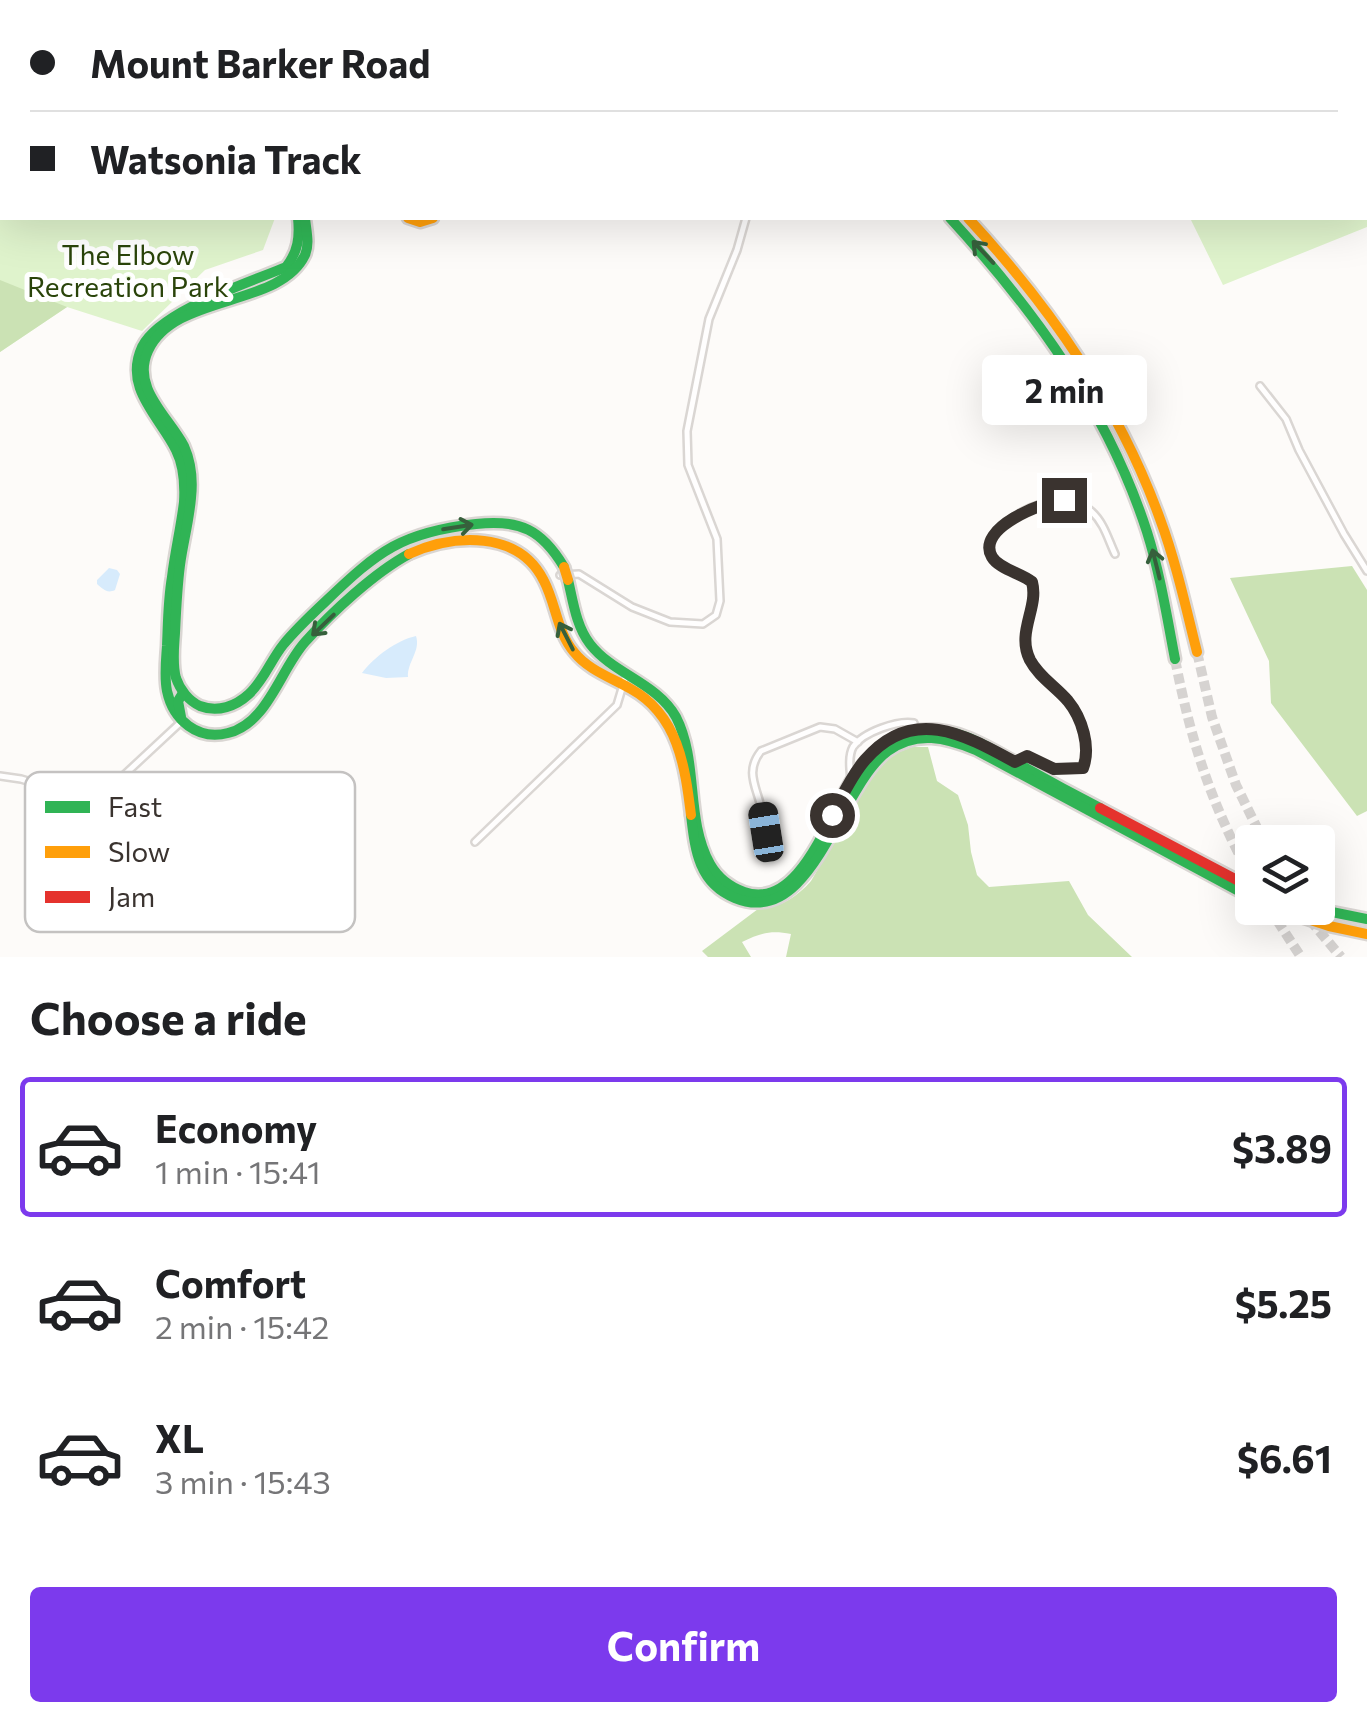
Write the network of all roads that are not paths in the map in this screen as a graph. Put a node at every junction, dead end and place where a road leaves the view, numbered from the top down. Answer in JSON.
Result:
{"nodes":[{"id":1,"x":301,"y":220,"type":"edge"},
{"id":2,"x":301,"y":220,"type":"edge"},
{"id":3,"x":745,"y":220,"type":"edge"},
{"id":4,"x":952,"y":220,"type":"edge"},
{"id":5,"x":970,"y":220,"type":"edge"},
{"id":6,"x":1260,"y":386,"type":"dead end"},
{"id":7,"x":1115,"y":554,"type":"dead end"},
{"id":8,"x":1367,"y":571,"type":"edge"},
{"id":9,"x":564,"y":574,"type":"junction"},
{"id":10,"x":1197,"y":652,"type":"tunnel mouth"},
{"id":11,"x":1175,"y":659,"type":"tunnel mouth"},
{"id":12,"x":624,"y":679,"type":"junction"},
{"id":13,"x":184,"y":693,"type":"junction"},
{"id":14,"x":198,"y":705,"type":"junction"},
{"id":15,"x":182,"y":722,"type":"junction"},
{"id":16,"x":917,"y":734,"type":"junction"},
{"id":17,"x":858,"y":742,"type":"junction"},
{"id":18,"x":1012,"y":765,"type":"junction"},
{"id":19,"x":128,"y":772,"type":"edge"},
{"id":20,"x":0,"y":776,"type":"edge"},
{"id":21,"x":25,"y":780,"type":"edge"},
{"id":22,"x":851,"y":782,"type":"junction"},
{"id":23,"x":766,"y":832,"type":"dead end"},
{"id":24,"x":475,"y":842,"type":"dead end"},
{"id":25,"x":1235,"y":880,"type":"edge"},
{"id":26,"x":1235,"y":889,"type":"edge"},
{"id":27,"x":1335,"y":913,"type":"edge"},
{"id":28,"x":1367,"y":919,"type":"edge"},
{"id":29,"x":1327,"y":925,"type":"edge"},
{"id":30,"x":1367,"y":934,"type":"edge"}],
"edges":[{"from":1,"to":13,"type":"main road"},
{"from":2,"to":15,"type":"main road"},
{"from":3,"to":9,"type":"street"},
{"from":11,"to":4,"type":"main road","one_way":true},
{"from":5,"to":10,"type":"main road"},
{"from":6,"to":8,"type":"street"},
{"from":7,"to":18,"type":"street"},
{"from":9,"to":12,"type":"main road"},
{"from":14,"to":9,"type":"main road","one_way":true},
{"from":12,"to":15,"type":"main road","one_way":true},
{"from":12,"to":16,"type":"main road"},
{"from":12,"to":22,"type":"main road"},
{"from":12,"to":24,"type":"street"},
{"from":13,"to":14,"type":"main road"},
{"from":13,"to":15,"type":"main road"},
{"from":14,"to":15,"type":"main road"},
{"from":15,"to":19,"type":"street"},
{"from":16,"to":17,"type":"street"},
{"from":16,"to":18,"type":"main road"},
{"from":16,"to":22,"type":"main road"},
{"from":17,"to":22,"type":"street"},
{"from":17,"to":23,"type":"street"},
{"from":18,"to":25,"type":"main road"},
{"from":18,"to":26,"type":"main road"},
{"from":20,"to":21,"type":"street"},
{"from":27,"to":28,"type":"main road"},
{"from":29,"to":30,"type":"main road"}]}
